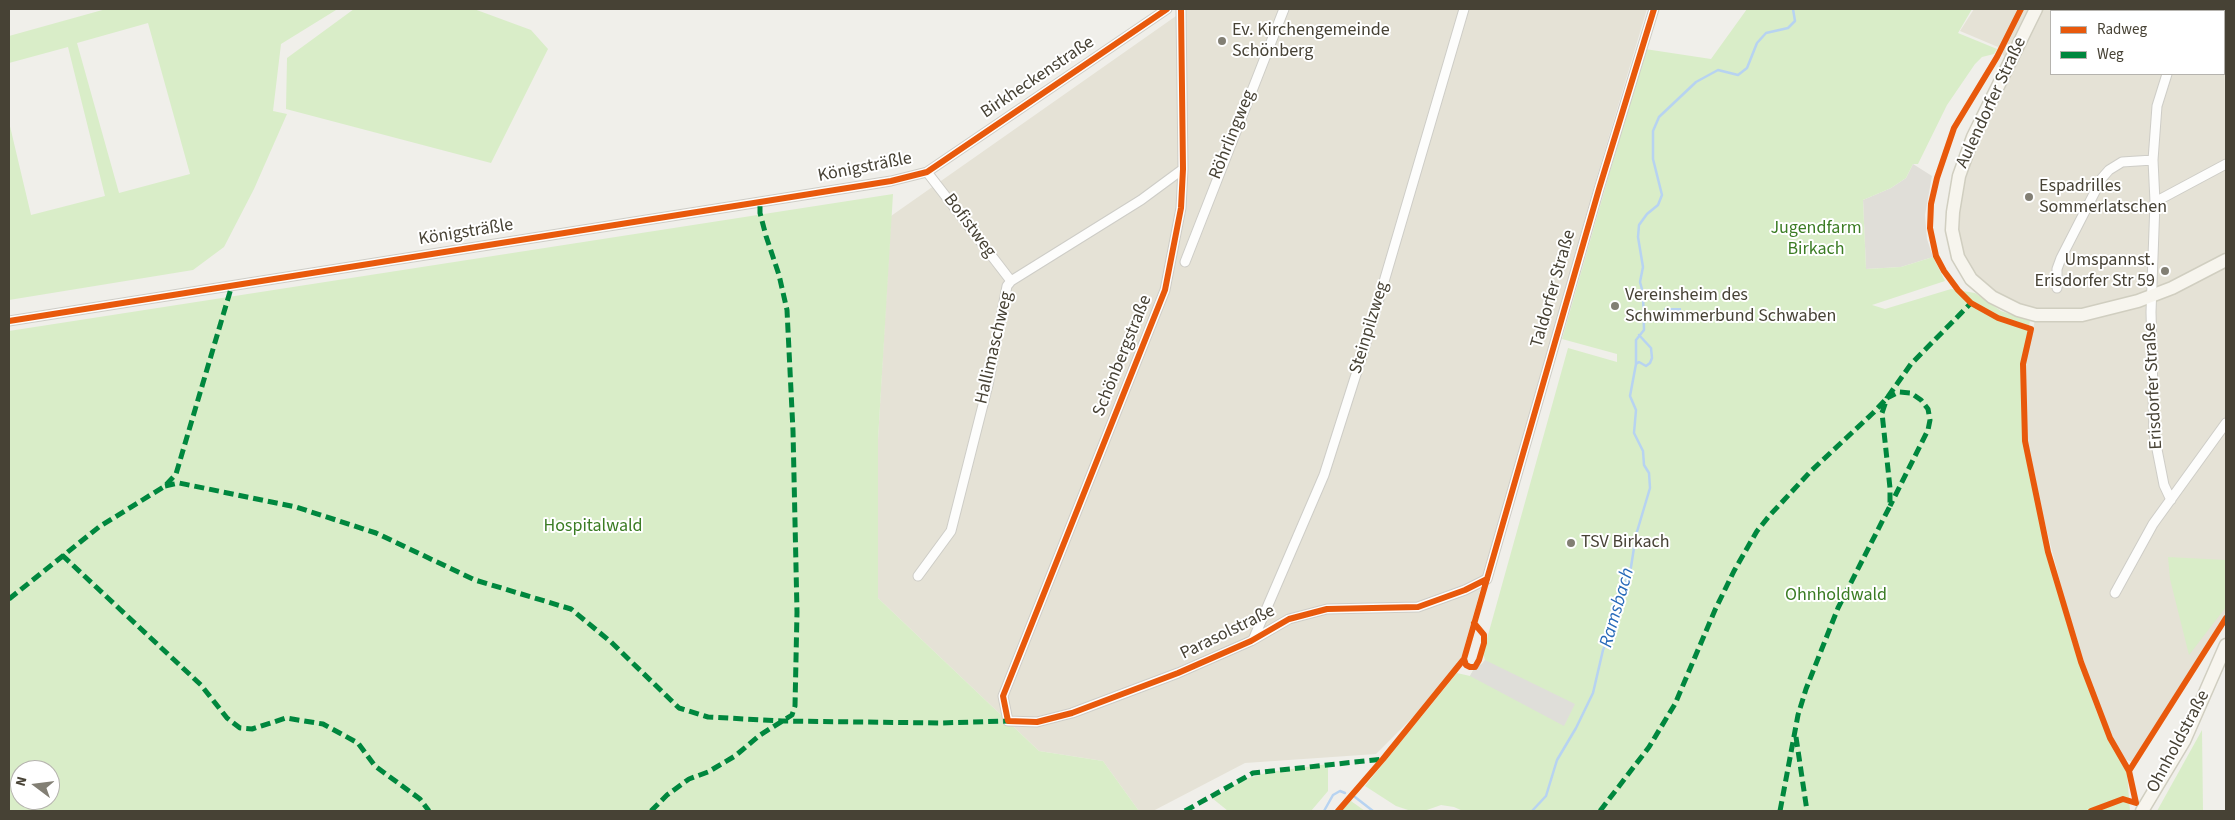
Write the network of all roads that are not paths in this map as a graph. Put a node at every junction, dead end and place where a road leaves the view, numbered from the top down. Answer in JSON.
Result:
{"nodes":[{"id":1,"x":1167,"y":9,"type":"edge"},
{"id":2,"x":1181,"y":9,"type":"edge"},
{"id":3,"x":1284,"y":9,"type":"edge"},
{"id":4,"x":1464,"y":9,"type":"edge"},
{"id":5,"x":1654,"y":9,"type":"edge"},
{"id":6,"x":2036,"y":9,"type":"edge"},
{"id":7,"x":2167,"y":75,"type":"edge"},
{"id":8,"x":2153,"y":160,"type":"junction"},
{"id":9,"x":2226,"y":164,"type":"edge"},
{"id":10,"x":1183,"y":169,"type":"junction"},
{"id":11,"x":927,"y":172,"type":"junction"},
{"id":12,"x":2155,"y":202,"type":"junction"},
{"id":13,"x":2226,"y":260,"type":"edge"},
{"id":14,"x":1185,"y":262,"type":"dead end"},
{"id":15,"x":1011,"y":282,"type":"junction"},
{"id":16,"x":2056,"y":288,"type":"dead end"},
{"id":17,"x":2153,"y":295,"type":"junction"},
{"id":18,"x":9,"y":321,"type":"edge"},
{"id":19,"x":2226,"y":423,"type":"edge"},
{"id":20,"x":2171,"y":500,"type":"junction"},
{"id":21,"x":918,"y":576,"type":"dead end"},
{"id":22,"x":1487,"y":579,"type":"joint"},
{"id":23,"x":2115,"y":593,"type":"dead end"},
{"id":24,"x":1253,"y":640,"type":"junction"},
{"id":25,"x":2226,"y":645,"type":"edge"},
{"id":26,"x":1002,"y":696,"type":"joint"},
{"id":27,"x":2142,"y":811,"type":"edge"}],
"edges":[{"from":1,"to":11,"type":"street","name":"Birkheckenstraße"},
{"from":2,"to":10,"type":"street","name":"Schönbergstraße"},
{"from":3,"to":14,"type":"street","name":"Röhrlingweg"},
{"from":4,"to":24,"type":"street","name":"Steinpilzweg"},
{"from":5,"to":22,"type":"street","name":"Taldorfer Straße"},
{"from":6,"to":17,"type":"main road","name":"Aulendorfer Straße"},
{"from":7,"to":8,"type":"street","name":"Erisdorfer Straße"},
{"from":8,"to":12,"type":"street","name":"Erisdorfer Straße"},
{"from":8,"to":16,"type":"street"},
{"from":9,"to":12,"type":"street"},
{"from":10,"to":15,"type":"street","name":"Hallimaschweg"},
{"from":10,"to":26,"type":"street","name":"Schönbergstraße"},
{"from":11,"to":15,"type":"street","name":"Bofistweg"},
{"from":11,"to":18,"type":"street","name":"Königsträßle"},
{"from":12,"to":17,"type":"street","name":"Erisdorfer Straße"},
{"from":13,"to":17,"type":"main road","name":"Aulendorfer Straße"},
{"from":15,"to":21,"type":"street","name":"Hallimaschweg"},
{"from":17,"to":20,"type":"street","name":"Erisdorfer Straße"},
{"from":19,"to":20,"type":"street"},
{"from":20,"to":23,"type":"street"},
{"from":22,"to":24,"type":"street","name":"Parasolstraße"},
{"from":24,"to":26,"type":"street","name":"Parasolstraße"},
{"from":25,"to":27,"type":"main road","name":"Ohnholdstraße"}]}
